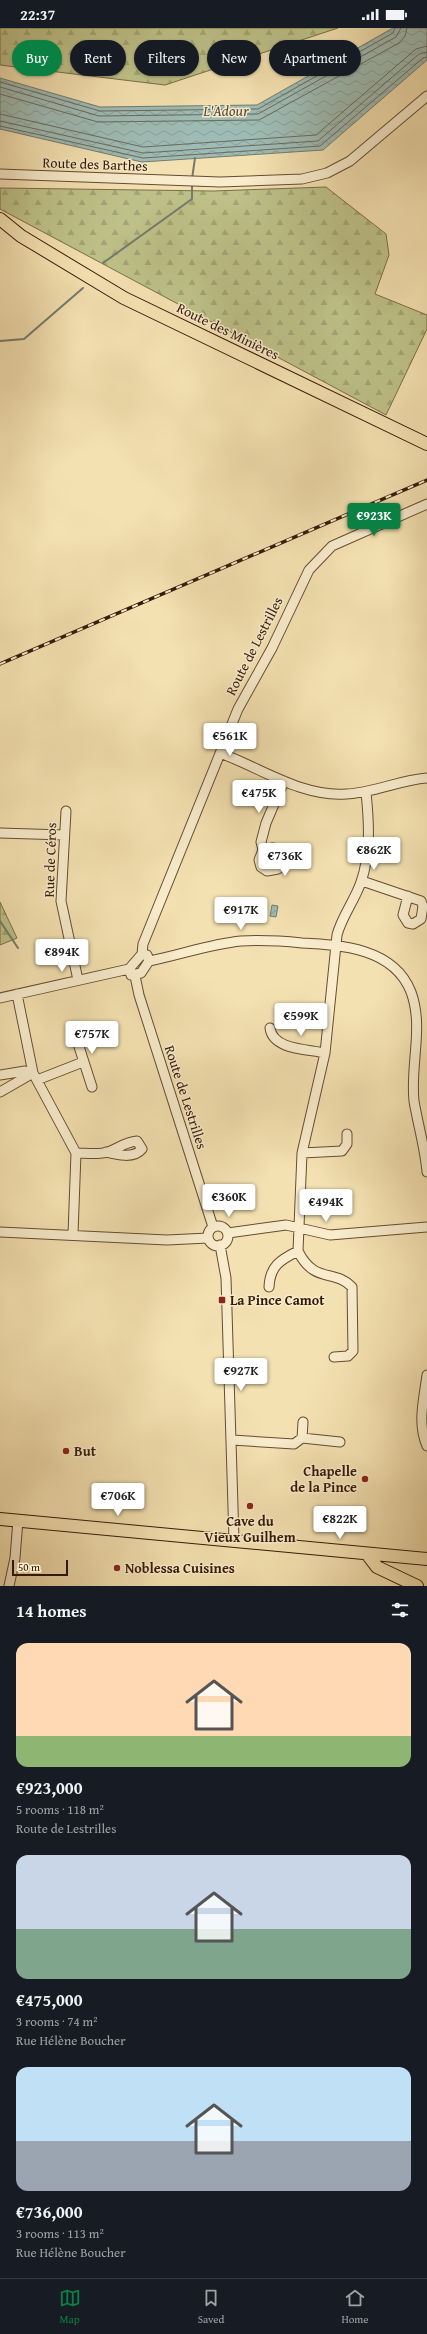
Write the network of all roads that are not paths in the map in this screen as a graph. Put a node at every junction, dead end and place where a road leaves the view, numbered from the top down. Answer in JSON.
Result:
{"nodes":[{"id":1,"x":427,"y":96,"type":"edge"},
{"id":2,"x":1,"y":175,"type":"edge"},
{"id":3,"x":0,"y":219,"type":"edge"},
{"id":4,"x":0,"y":225,"type":"edge"},
{"id":5,"x":21,"y":236,"type":"junction"},
{"id":6,"x":427,"y":444,"type":"edge"},
{"id":7,"x":427,"y":504,"type":"edge"},
{"id":8,"x":220,"y":752,"type":"junction"},
{"id":9,"x":427,"y":778,"type":"edge"},
{"id":10,"x":284,"y":781,"type":"junction"},
{"id":11,"x":366,"y":792,"type":"junction"},
{"id":12,"x":66,"y":811,"type":"dead end"},
{"id":13,"x":0,"y":833,"type":"edge"},
{"id":14,"x":64,"y":835,"type":"junction"},
{"id":15,"x":263,"y":850,"type":"dead end"},
{"id":16,"x":362,"y":881,"type":"junction"},
{"id":17,"x":408,"y":896,"type":"dead end"},
{"id":18,"x":336,"y":945,"type":"junction"},
{"id":19,"x":142,"y":954,"type":"junction"},
{"id":20,"x":149,"y":961,"type":"junction"},
{"id":21,"x":132,"y":972,"type":"junction"},
{"id":22,"x":78,"y":980,"type":"junction"},
{"id":23,"x":17,"y":994,"type":"junction"},
{"id":24,"x":0,"y":998,"type":"edge"},
{"id":25,"x":73,"y":1028,"type":"dead end"},
{"id":26,"x":270,"y":1028,"type":"dead end"},
{"id":27,"x":325,"y":1053,"type":"junction"},
{"id":28,"x":83,"y":1062,"type":"junction"},
{"id":29,"x":0,"y":1075,"type":"edge"},
{"id":30,"x":35,"y":1077,"type":"junction"},
{"id":31,"x":92,"y":1087,"type":"dead end"},
{"id":32,"x":0,"y":1092,"type":"edge"},
{"id":33,"x":347,"y":1134,"type":"dead end"},
{"id":34,"x":106,"y":1152,"type":"dead end"},
{"id":35,"x":76,"y":1153,"type":"junction"},
{"id":36,"x":302,"y":1153,"type":"junction"},
{"id":37,"x":427,"y":1172,"type":"edge"},
{"id":38,"x":298,"y":1226,"type":"junction"},
{"id":39,"x":213,"y":1227,"type":"junction"},
{"id":40,"x":427,"y":1227,"type":"edge"},
{"id":41,"x":0,"y":1232,"type":"edge"},
{"id":42,"x":228,"y":1233,"type":"junction"},
{"id":43,"x":73,"y":1234,"type":"junction"},
{"id":44,"x":208,"y":1238,"type":"junction"},
{"id":45,"x":220,"y":1245,"type":"junction"},
{"id":46,"x":298,"y":1251,"type":"junction"},
{"id":47,"x":269,"y":1287,"type":"dead end"},
{"id":48,"x":334,"y":1357,"type":"dead end"},
{"id":49,"x":427,"y":1375,"type":"edge"},
{"id":50,"x":303,"y":1422,"type":"dead end"},
{"id":51,"x":302,"y":1438,"type":"junction"},
{"id":52,"x":232,"y":1440,"type":"junction"},
{"id":53,"x":340,"y":1442,"type":"dead end"},
{"id":54,"x":427,"y":1446,"type":"edge"},
{"id":55,"x":0,"y":1519,"type":"edge"},
{"id":56,"x":18,"y":1520,"type":"junction"},
{"id":57,"x":234,"y":1540,"type":"junction"},
{"id":58,"x":367,"y":1554,"type":"junction"},
{"id":59,"x":427,"y":1559,"type":"edge"},
{"id":60,"x":10,"y":1586,"type":"edge"},
{"id":61,"x":417,"y":1586,"type":"edge"}],
"edges":[{"from":1,"to":2,"type":"street","name":"Route des Barthes"},
{"from":3,"to":5,"type":"main road","name":"Route des Minières"},
{"from":4,"to":5,"type":"main road","name":"Route des Minières"},
{"from":5,"to":6,"type":"main road","name":"Route des Minières"},
{"from":7,"to":8,"type":"street","name":"Route de Lestrilles"},
{"from":8,"to":10,"type":"street"},
{"from":8,"to":19,"type":"street","name":"Route de Lestrilles"},
{"from":9,"to":11,"type":"street"},
{"from":10,"to":11,"type":"street"},
{"from":10,"to":15,"type":"street"},
{"from":11,"to":16,"type":"street"},
{"from":12,"to":14,"type":"street","name":"Rue de Céros"},
{"from":13,"to":14,"type":"street"},
{"from":14,"to":22,"type":"street","name":"Rue de Céros"},
{"from":16,"to":17,"type":"street"},
{"from":16,"to":18,"type":"street"},
{"from":18,"to":20,"type":"street"},
{"from":18,"to":27,"type":"street"},
{"from":18,"to":37,"type":"street"},
{"from":19,"to":20,"type":"street"},
{"from":19,"to":21,"type":"street"},
{"from":20,"to":21,"type":"street"},
{"from":21,"to":22,"type":"street"},
{"from":21,"to":39,"type":"street","name":"Route de Lestrilles"},
{"from":22,"to":23,"type":"street"},
{"from":23,"to":24,"type":"street"},
{"from":23,"to":30,"type":"street"},
{"from":25,"to":28,"type":"street"},
{"from":26,"to":27,"type":"street"},
{"from":27,"to":36,"type":"street"},
{"from":28,"to":30,"type":"street"},
{"from":28,"to":31,"type":"street"},
{"from":29,"to":30,"type":"street"},
{"from":30,"to":32,"type":"street"},
{"from":30,"to":35,"type":"street"},
{"from":33,"to":36,"type":"street"},
{"from":34,"to":35,"type":"street"},
{"from":35,"to":43,"type":"street"},
{"from":36,"to":38,"type":"street"},
{"from":38,"to":40,"type":"street"},
{"from":38,"to":42,"type":"street"},
{"from":38,"to":46,"type":"street"},
{"from":39,"to":42,"type":"street"},
{"from":39,"to":44,"type":"street"},
{"from":41,"to":43,"type":"street"},
{"from":42,"to":45,"type":"street"},
{"from":43,"to":44,"type":"street"},
{"from":44,"to":45,"type":"street"},
{"from":45,"to":52,"type":"street"},
{"from":46,"to":47,"type":"street"},
{"from":46,"to":48,"type":"street"},
{"from":49,"to":54,"type":"street"},
{"from":50,"to":51,"type":"street"},
{"from":51,"to":52,"type":"street"},
{"from":51,"to":53,"type":"street"},
{"from":52,"to":57,"type":"street"},
{"from":55,"to":56,"type":"main road"},
{"from":56,"to":57,"type":"main road"},
{"from":56,"to":60,"type":"street"},
{"from":57,"to":58,"type":"main road"},
{"from":58,"to":59,"type":"main road"},
{"from":58,"to":61,"type":"main road"}]}
